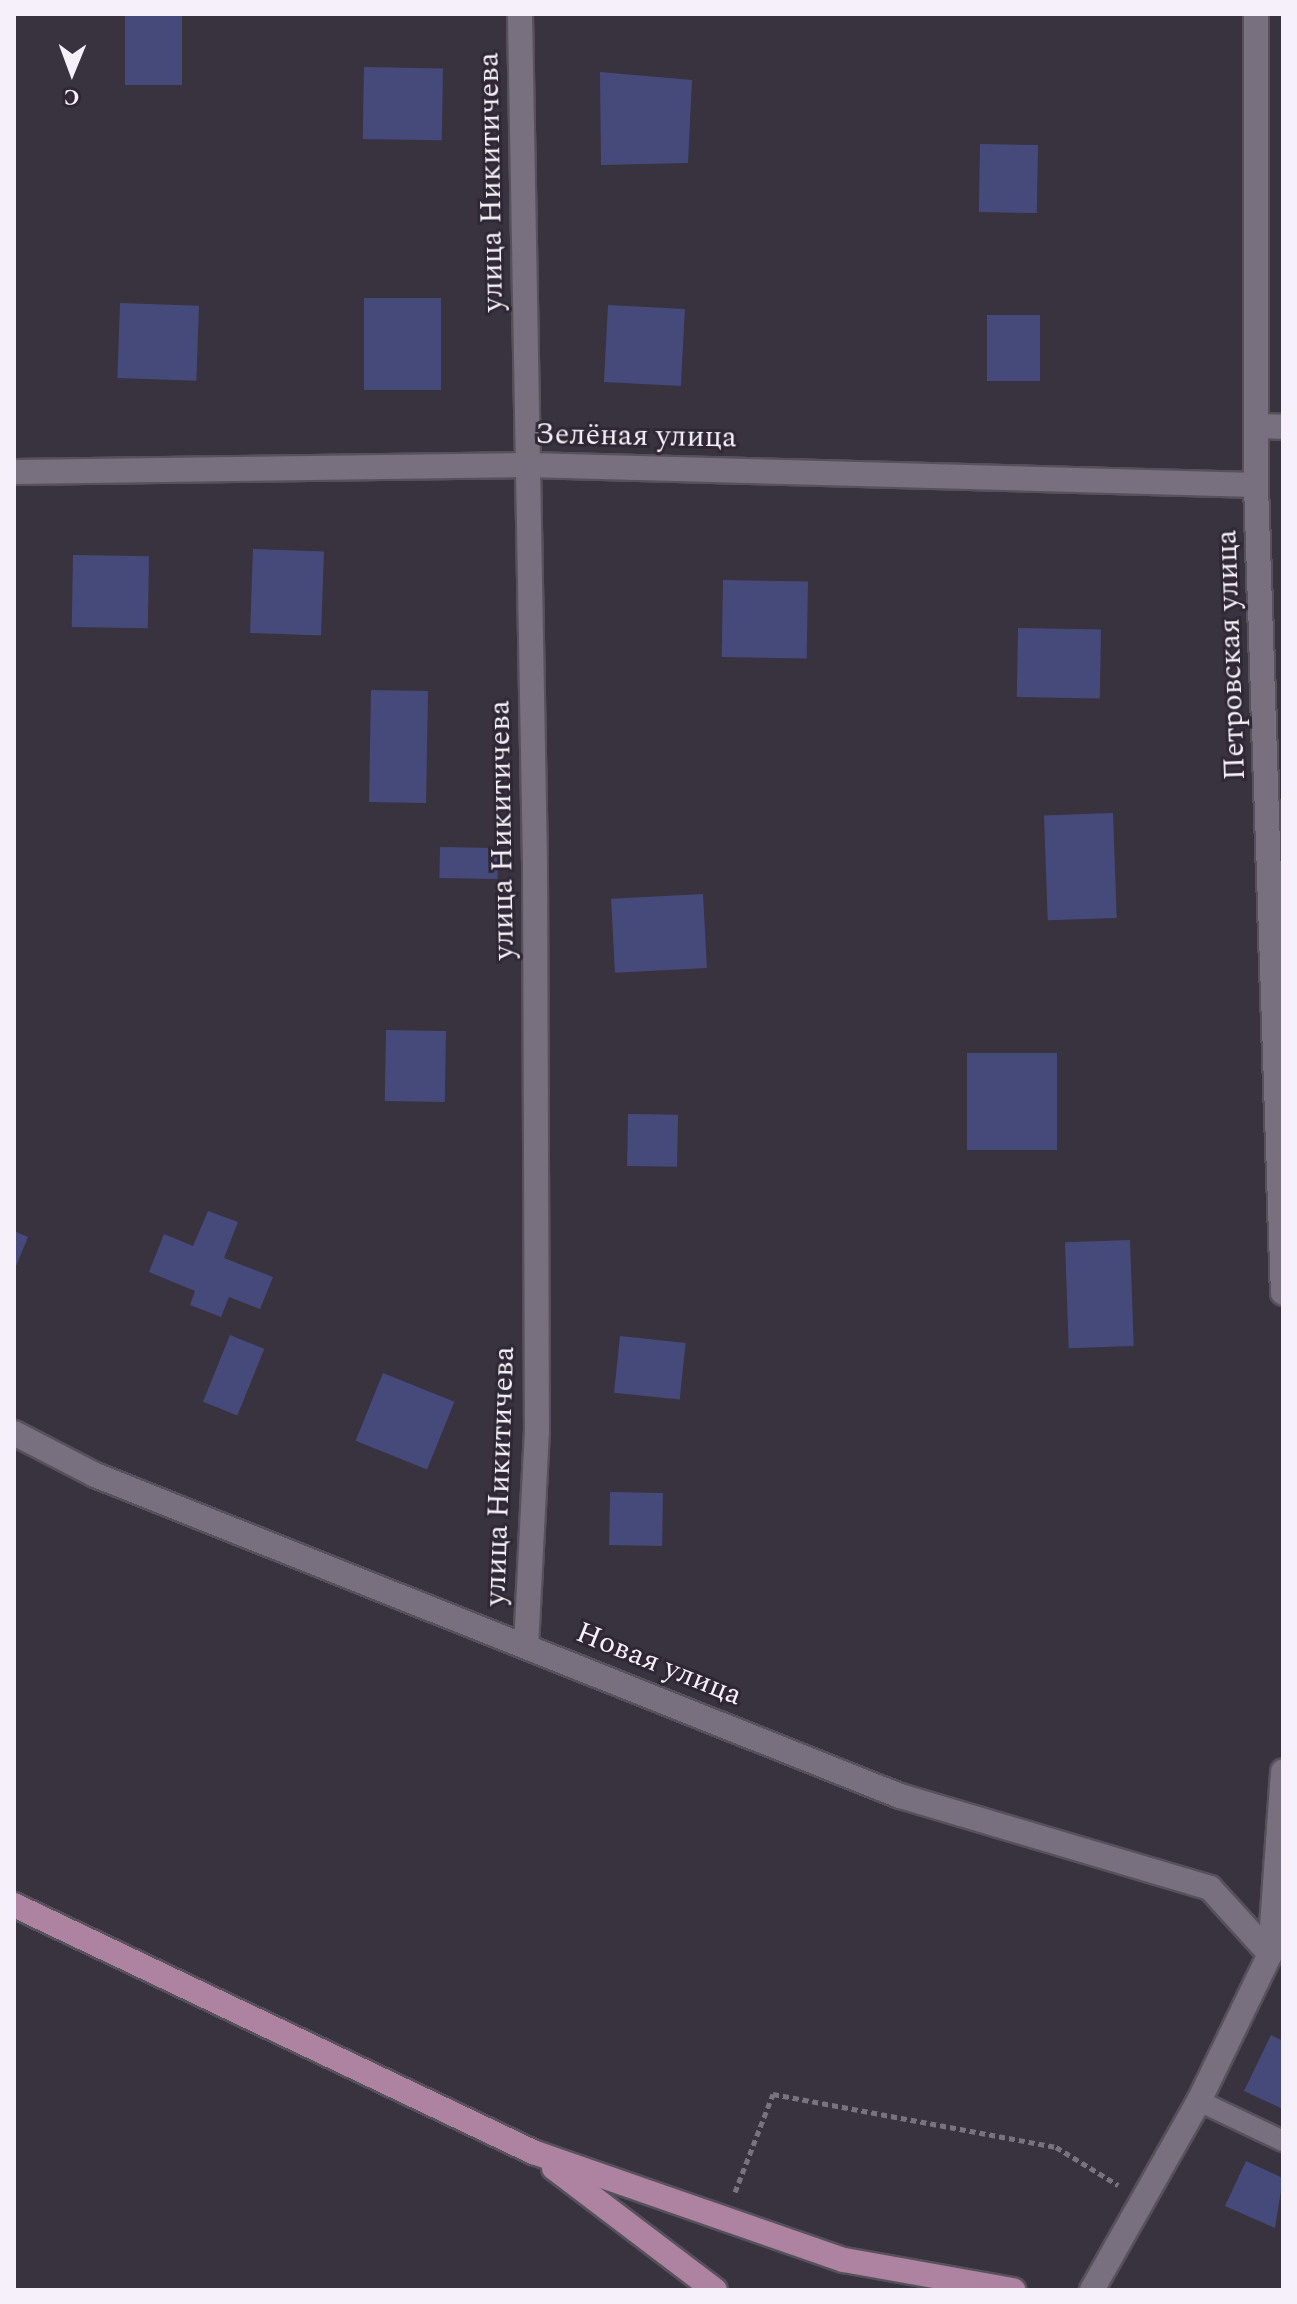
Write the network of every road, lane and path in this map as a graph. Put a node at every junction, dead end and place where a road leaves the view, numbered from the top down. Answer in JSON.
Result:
{"nodes":[{"id":1,"x":520,"y":14,"type":"edge"},
{"id":2,"x":1256,"y":14,"type":"edge"},
{"id":3,"x":1257,"y":426,"type":"junction"},
{"id":4,"x":1283,"y":427,"type":"edge"},
{"id":5,"x":528,"y":465,"type":"junction"},
{"id":6,"x":14,"y":472,"type":"edge"},
{"id":7,"x":1256,"y":485,"type":"junction"},
{"id":8,"x":1283,"y":1293,"type":"edge"},
{"id":9,"x":14,"y":1433,"type":"edge"},
{"id":10,"x":526,"y":1645,"type":"junction"},
{"id":11,"x":1283,"y":1771,"type":"edge"},
{"id":12,"x":14,"y":1905,"type":"edge"},
{"id":13,"x":1279,"y":1953,"type":"edge"},
{"id":14,"x":1199,"y":2101,"type":"junction"},
{"id":15,"x":1283,"y":2141,"type":"edge"},
{"id":16,"x":533,"y":2152,"type":"junction"},
{"id":17,"x":732,"y":2199,"type":"dead end"},
{"id":18,"x":1143,"y":2200,"type":"junction"},
{"id":19,"x":715,"y":2290,"type":"edge"},
{"id":20,"x":1013,"y":2290,"type":"edge"},
{"id":21,"x":1092,"y":2290,"type":"edge"}],
"edges":[{"from":1,"to":5,"type":"street","name":"улица Никитичева"},
{"from":2,"to":3,"type":"street","name":"Петровская улица"},
{"from":3,"to":4,"type":"street"},
{"from":3,"to":7,"type":"street","name":"Петровская улица"},
{"from":5,"to":6,"type":"street","name":"Зелёная улица"},
{"from":5,"to":7,"type":"street","name":"Зелёная улица"},
{"from":5,"to":10,"type":"street","name":"улица Никитичева"},
{"from":7,"to":8,"type":"street","name":"Петровская улица"},
{"from":9,"to":10,"type":"street","name":"Новая улица"},
{"from":10,"to":13,"type":"street","name":"Новая улица"},
{"from":11,"to":13,"type":"street"},
{"from":12,"to":16,"type":"main road"},
{"from":13,"to":14,"type":"street"},
{"from":14,"to":15,"type":"lane"},
{"from":14,"to":18,"type":"street"},
{"from":16,"to":19,"type":"main road"},
{"from":16,"to":20,"type":"main road"},
{"from":17,"to":18,"type":"path"},
{"from":18,"to":21,"type":"street"}]}
